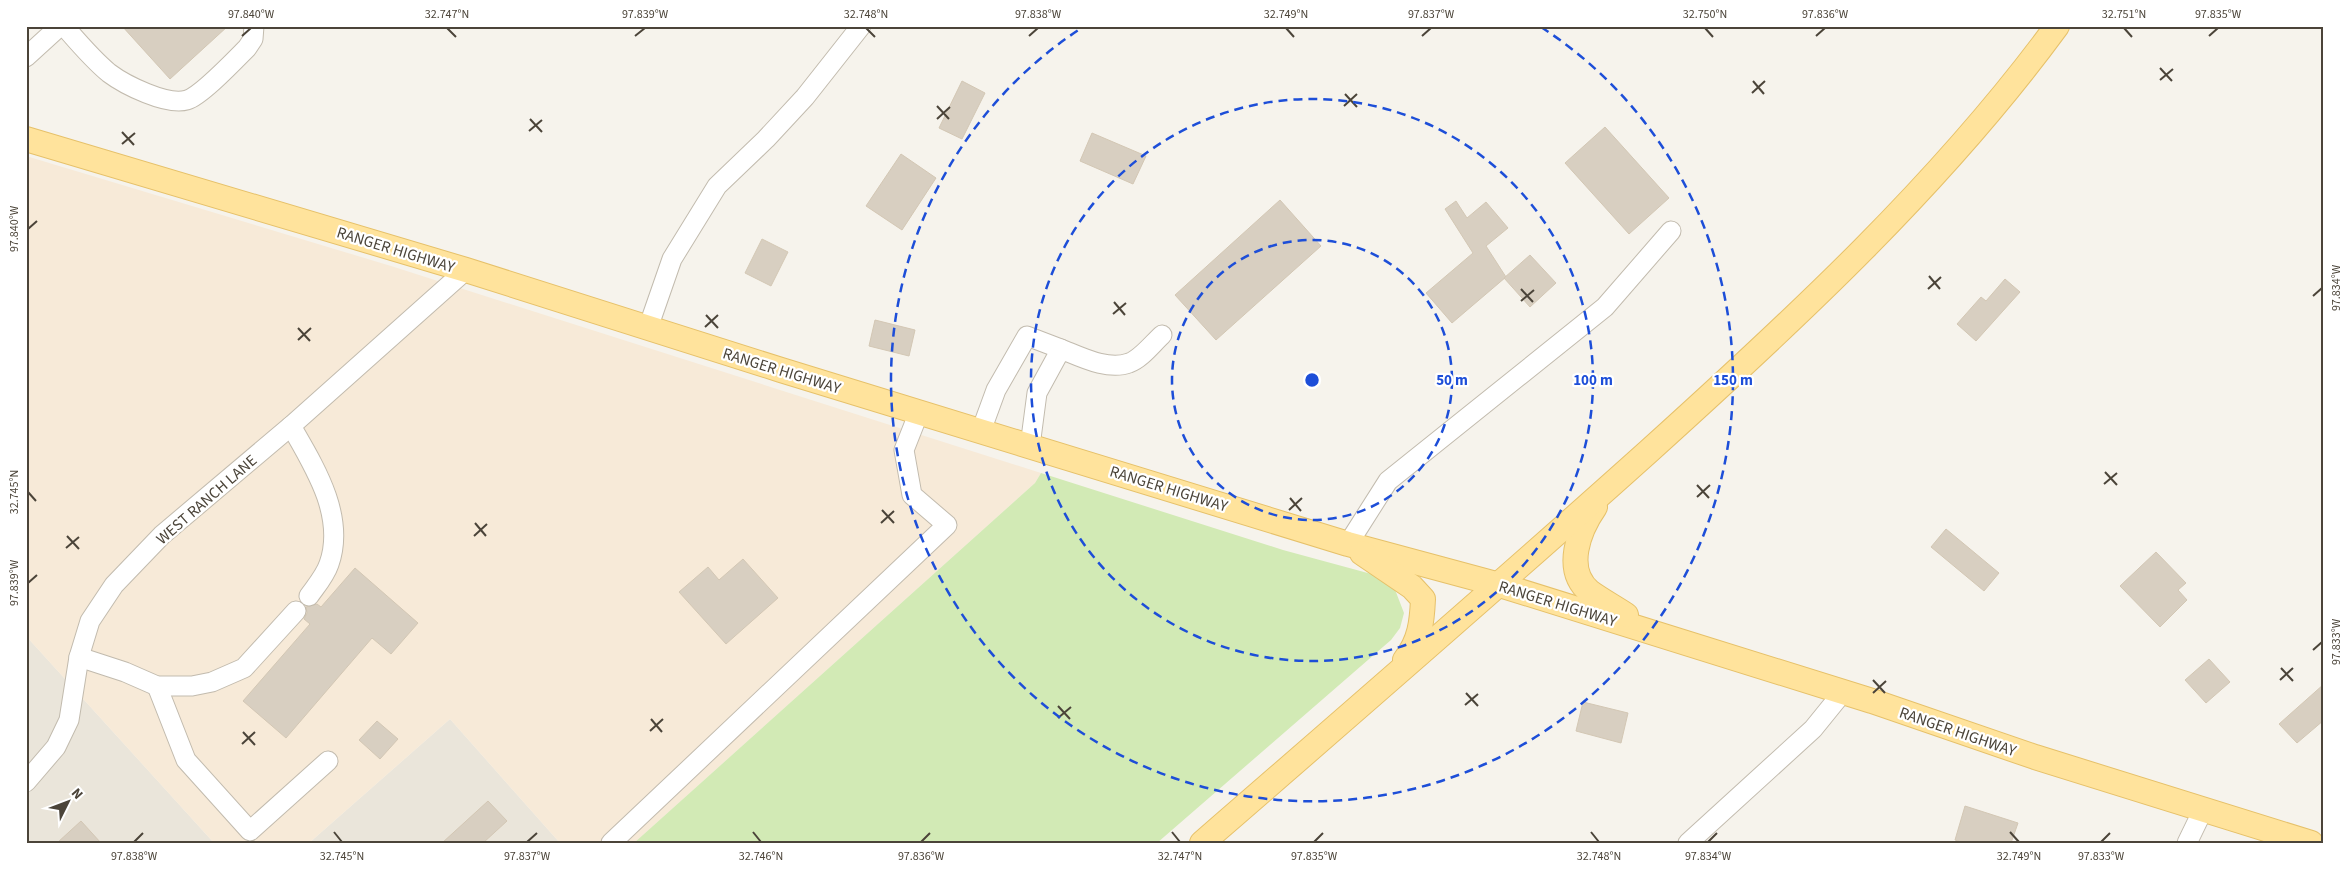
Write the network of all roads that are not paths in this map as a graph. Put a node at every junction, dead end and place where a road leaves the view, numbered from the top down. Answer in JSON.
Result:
{"nodes":[{"id":1,"x":60,"y":26,"type":"edge"},
{"id":2,"x":64,"y":26,"type":"edge"},
{"id":3,"x":254,"y":26,"type":"edge"},
{"id":4,"x":861,"y":26,"type":"edge"},
{"id":5,"x":2056,"y":26,"type":"edge"},
{"id":6,"x":26,"y":57,"type":"edge"},
{"id":7,"x":26,"y":139,"type":"edge"},
{"id":8,"x":1671,"y":231,"type":"dead end"},
{"id":9,"x":466,"y":270,"type":"junction"},
{"id":10,"x":648,"y":328,"type":"junction"},
{"id":11,"x":1162,"y":335,"type":"dead end"},
{"id":12,"x":1061,"y":349,"type":"junction"},
{"id":13,"x":919,"y":412,"type":"junction"},
{"id":14,"x":291,"y":426,"type":"junction"},
{"id":15,"x":981,"y":431,"type":"junction"},
{"id":16,"x":1030,"y":446,"type":"junction"},
{"id":17,"x":1611,"y":485,"type":"junction"},
{"id":18,"x":1348,"y":544,"type":"junction"},
{"id":19,"x":1500,"y":584,"type":"junction"},
{"id":20,"x":309,"y":596,"type":"dead end"},
{"id":21,"x":296,"y":611,"type":"dead end"},
{"id":22,"x":1653,"y":632,"type":"junction"},
{"id":23,"x":79,"y":657,"type":"junction"},
{"id":24,"x":1393,"y":677,"type":"junction"},
{"id":25,"x":157,"y":686,"type":"junction"},
{"id":26,"x":1844,"y":692,"type":"junction"},
{"id":27,"x":328,"y":761,"type":"dead end"},
{"id":28,"x":26,"y":782,"type":"edge"},
{"id":29,"x":2203,"y":810,"type":"junction"},
{"id":30,"x":612,"y":843,"type":"edge"},
{"id":31,"x":1202,"y":843,"type":"edge"},
{"id":32,"x":1688,"y":843,"type":"edge"},
{"id":33,"x":2187,"y":843,"type":"edge"},
{"id":34,"x":2311,"y":843,"type":"edge"}],
"edges":[{"from":1,"to":6,"type":"street"},
{"from":2,"to":3,"type":"street"},
{"from":4,"to":10,"type":"street"},
{"from":5,"to":17,"type":"main road"},
{"from":7,"to":9,"type":"main road","name":"RANGER HIGHWAY"},
{"from":8,"to":18,"type":"street"},
{"from":9,"to":10,"type":"main road","name":"RANGER HIGHWAY"},
{"from":9,"to":14,"type":"street","name":"WEST RANCH LANE"},
{"from":10,"to":13,"type":"main road","name":"RANGER HIGHWAY"},
{"from":11,"to":12,"type":"street"},
{"from":12,"to":15,"type":"street"},
{"from":12,"to":16,"type":"street"},
{"from":13,"to":15,"type":"main road","name":"RANGER HIGHWAY"},
{"from":13,"to":30,"type":"street"},
{"from":14,"to":20,"type":"street"},
{"from":14,"to":23,"type":"street","name":"WEST RANCH LANE"},
{"from":15,"to":16,"type":"main road","name":"RANGER HIGHWAY"},
{"from":16,"to":18,"type":"main road","name":"RANGER HIGHWAY"},
{"from":17,"to":19,"type":"main road"},
{"from":17,"to":22,"type":"main road"},
{"from":18,"to":19,"type":"main road","name":"RANGER HIGHWAY"},
{"from":18,"to":24,"type":"main road"},
{"from":19,"to":22,"type":"main road","name":"RANGER HIGHWAY"},
{"from":19,"to":24,"type":"main road"},
{"from":21,"to":25,"type":"street"},
{"from":22,"to":26,"type":"main road","name":"RANGER HIGHWAY"},
{"from":23,"to":25,"type":"street"},
{"from":23,"to":28,"type":"street","name":"WEST RANCH LANE"},
{"from":24,"to":31,"type":"main road"},
{"from":25,"to":27,"type":"street"},
{"from":26,"to":29,"type":"main road","name":"RANGER HIGHWAY"},
{"from":26,"to":32,"type":"street"},
{"from":29,"to":33,"type":"street"},
{"from":29,"to":34,"type":"main road","name":"RANGER HIGHWAY"}]}
